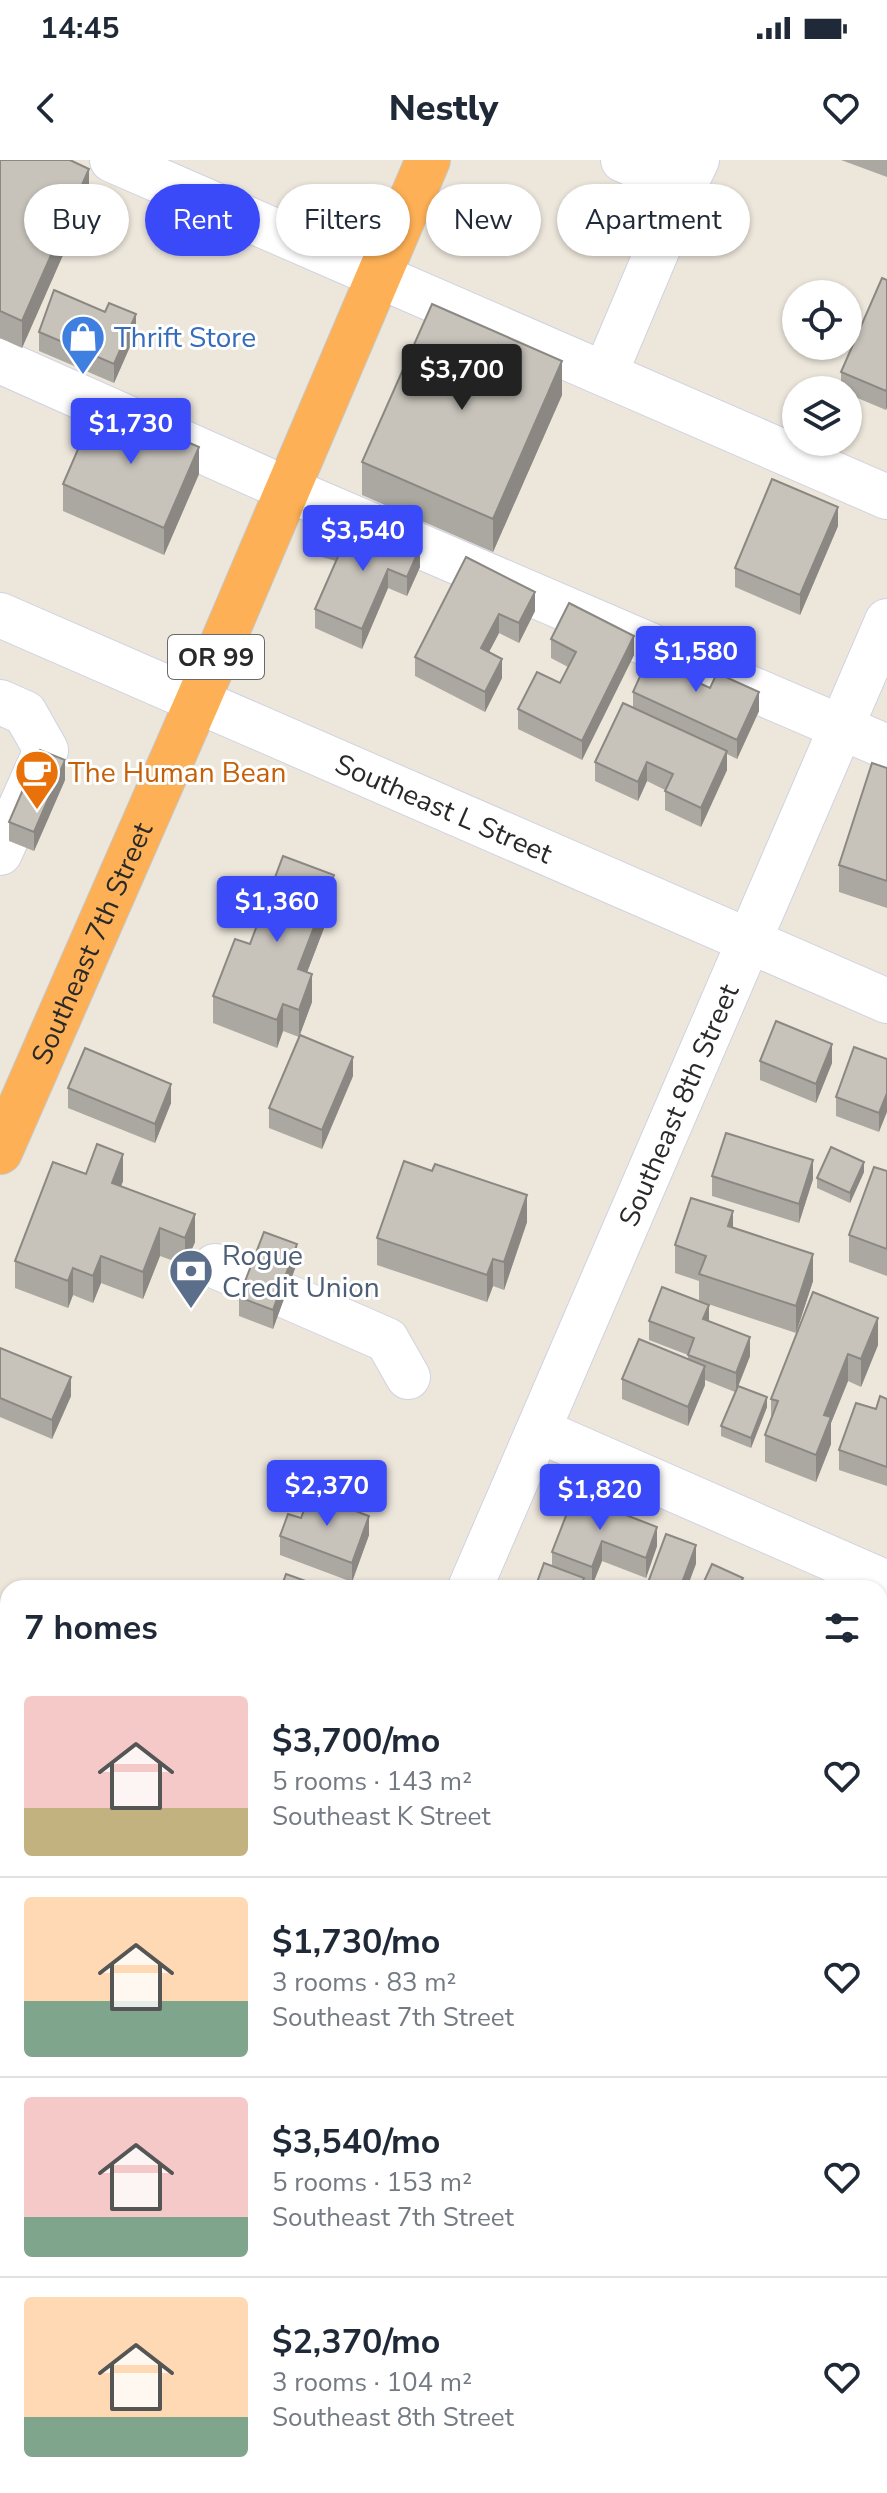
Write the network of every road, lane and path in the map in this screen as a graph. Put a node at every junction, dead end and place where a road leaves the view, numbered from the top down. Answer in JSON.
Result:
{"nodes":[{"id":1,"x":112,"y":160,"type":"edge"},
{"id":2,"x":428,"y":160,"type":"edge"},
{"id":3,"x":623,"y":160,"type":"edge"},
{"id":4,"x":691,"y":174,"type":"edge"},
{"id":5,"x":378,"y":274,"type":"junction"},
{"id":6,"x":0,"y":361,"type":"edge"},
{"id":7,"x":605,"y":374,"type":"junction"},
{"id":8,"x":287,"y":489,"type":"junction"},
{"id":9,"x":887,"y":497,"type":"edge"},
{"id":10,"x":0,"y":615,"type":"edge"},
{"id":11,"x":887,"y":621,"type":"edge"},
{"id":12,"x":198,"y":700,"type":"junction"},
{"id":13,"x":0,"y":702,"type":"edge"},
{"id":14,"x":841,"y":727,"type":"junction"},
{"id":15,"x":887,"y":747,"type":"edge"},
{"id":16,"x":0,"y":853,"type":"edge"},
{"id":17,"x":747,"y":941,"type":"junction"},
{"id":18,"x":887,"y":1001,"type":"edge"},
{"id":19,"x":0,"y":1152,"type":"edge"},
{"id":20,"x":251,"y":1281,"type":"edge"},
{"id":21,"x":408,"y":1377,"type":"dead end"},
{"id":22,"x":540,"y":1431,"type":"junction"},
{"id":23,"x":474,"y":1580,"type":"edge"},
{"id":24,"x":880,"y":1580,"type":"edge"}],
"edges":[{"from":1,"to":5,"type":"street"},
{"from":2,"to":5,"type":"highway","name":"Southeast 7th Street","number":"OR 99"},
{"from":3,"to":4,"type":"street"},
{"from":4,"to":7,"type":"street"},
{"from":5,"to":7,"type":"street"},
{"from":5,"to":8,"type":"highway","name":"Southeast 7th Street","number":"OR 99"},
{"from":6,"to":8,"type":"street"},
{"from":7,"to":9,"type":"street"},
{"from":8,"to":12,"type":"highway","name":"Southeast 7th Street","number":"OR 99"},
{"from":8,"to":14,"type":"street"},
{"from":10,"to":12,"type":"street","name":"Southeast L Street"},
{"from":11,"to":14,"type":"street","name":"Southeast 8th Street"},
{"from":12,"to":17,"type":"street","name":"Southeast L Street"},
{"from":12,"to":19,"type":"highway","name":"Southeast 7th Street","number":"OR 99"},
{"from":13,"to":16,"type":"street"},
{"from":14,"to":15,"type":"street"},
{"from":14,"to":17,"type":"street","name":"Southeast 8th Street"},
{"from":17,"to":18,"type":"street","name":"Southeast L Street"},
{"from":17,"to":22,"type":"street","name":"Southeast 8th Street"},
{"from":20,"to":21,"type":"street"},
{"from":22,"to":23,"type":"street","name":"Southeast 8th Street"},
{"from":22,"to":24,"type":"street"}]}
